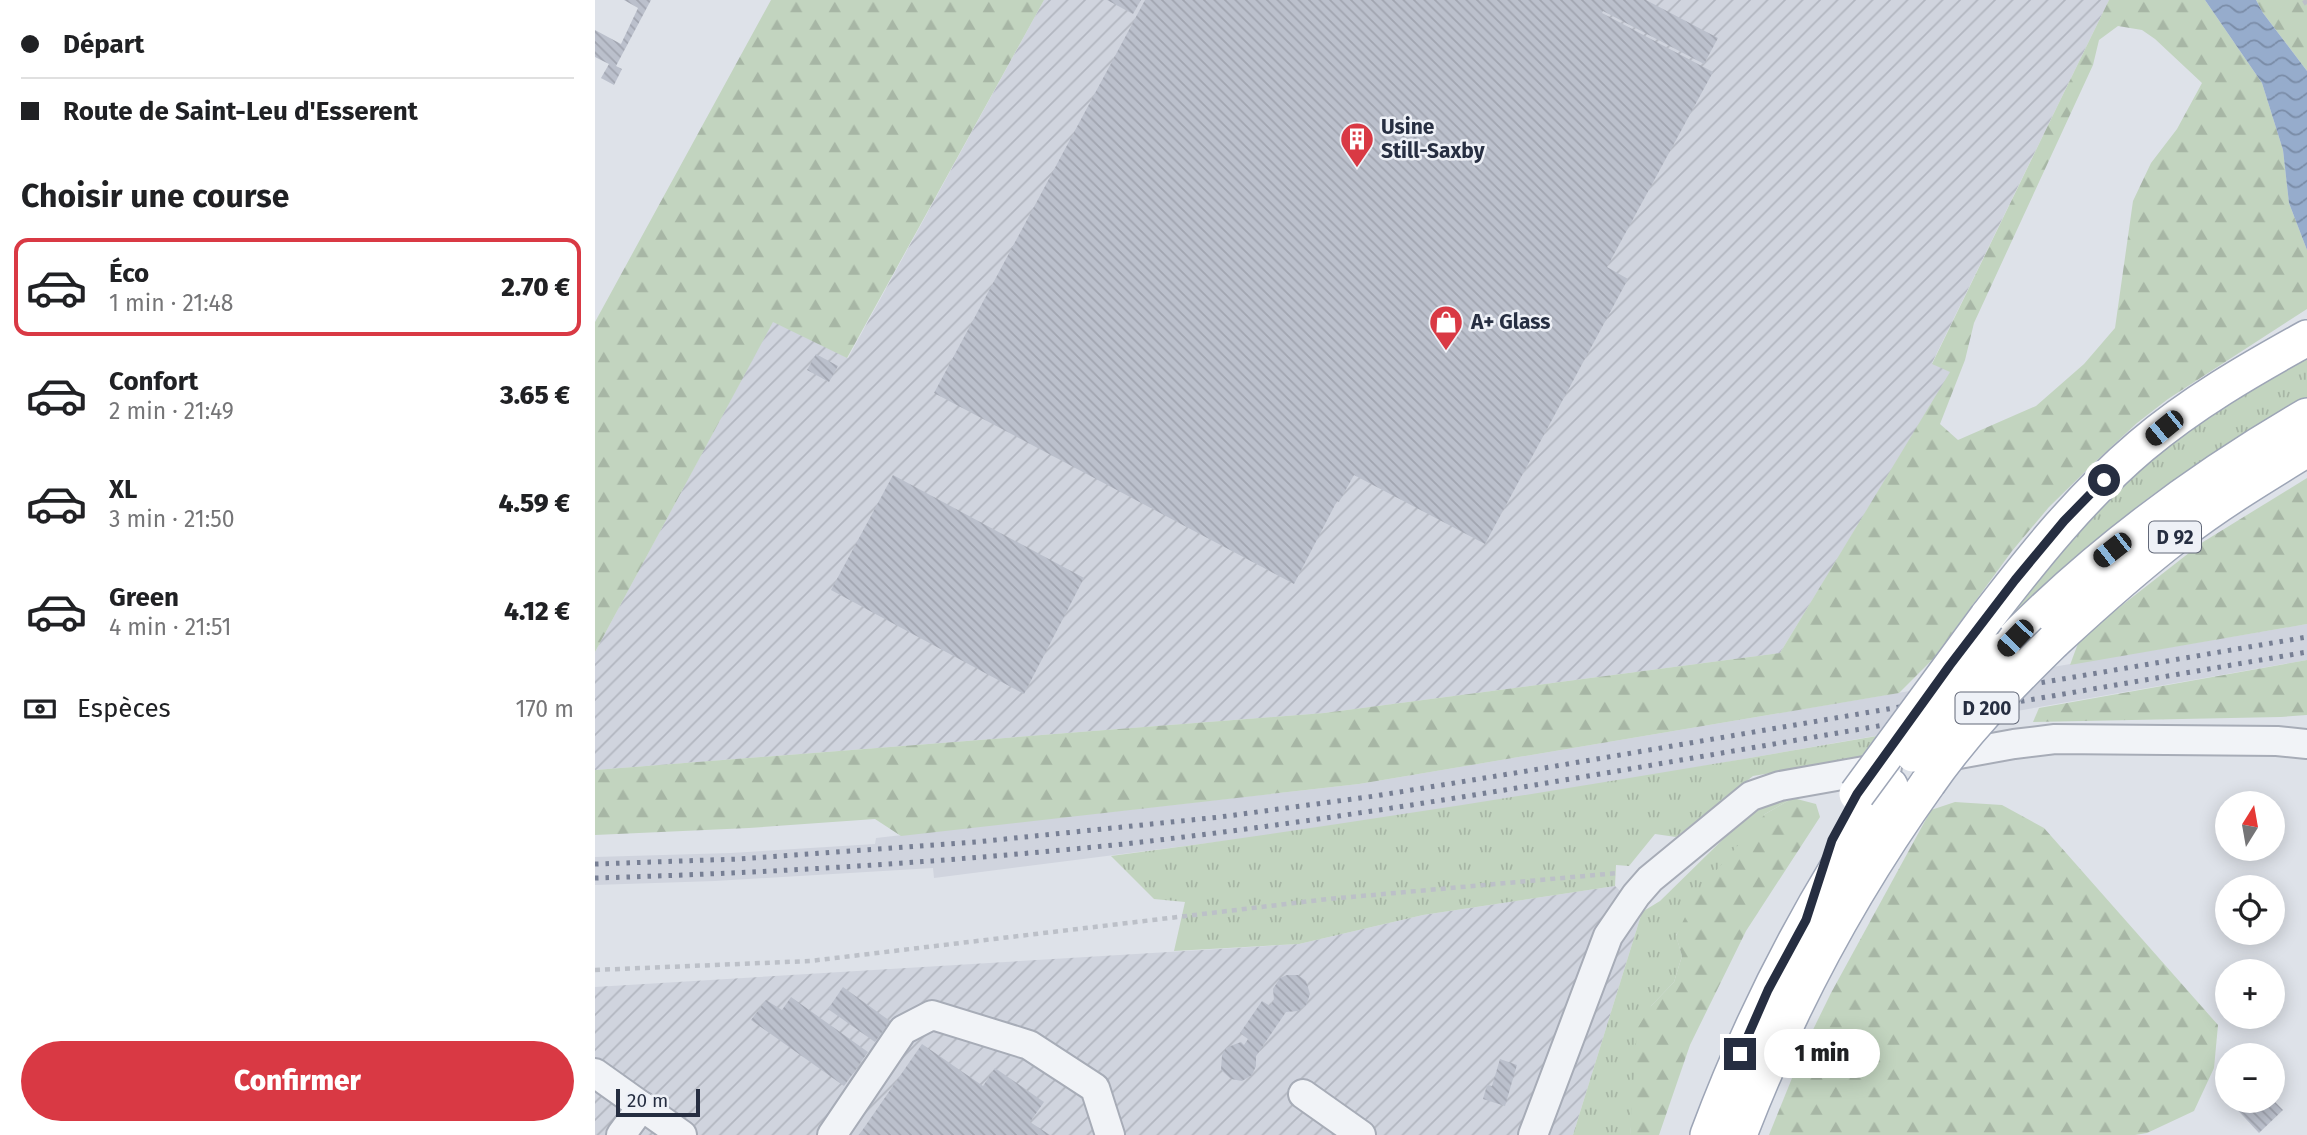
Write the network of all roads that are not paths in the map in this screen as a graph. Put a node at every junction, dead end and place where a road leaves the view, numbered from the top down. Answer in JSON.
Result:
{"nodes":[{"id":1,"x":2306,"y":339,"type":"edge"},
{"id":2,"x":2307,"y":416,"type":"edge"},
{"id":3,"x":2307,"y":449,"type":"edge"},
{"id":4,"x":2054,"y":640,"type":"joint"},
{"id":5,"x":2307,"y":744,"type":"edge"},
{"id":6,"x":1873,"y":790,"type":"junction"},
{"id":7,"x":595,"y":1073,"type":"edge"},
{"id":8,"x":1303,"y":1094,"type":"dead end"},
{"id":9,"x":642,"y":1106,"type":"junction"},
{"id":10,"x":621,"y":1135,"type":"edge"},
{"id":11,"x":682,"y":1135,"type":"edge"},
{"id":12,"x":832,"y":1135,"type":"edge"},
{"id":13,"x":1110,"y":1135,"type":"edge"},
{"id":14,"x":1361,"y":1135,"type":"edge"},
{"id":15,"x":1533,"y":1135,"type":"edge"},
{"id":16,"x":1708,"y":1135,"type":"edge"},
{"id":17,"x":1739,"y":1135,"type":"edge"}],
"edges":[{"from":1,"to":6,"type":"main road","bridge":true},
{"from":2,"to":6,"type":"main road","number":"D 200","bridge":true},
{"from":3,"to":4,"type":"main road","number":"D 92"},
{"from":4,"to":17,"type":"main road","number":"D 200","bridge":true},
{"from":5,"to":15,"type":"street"},
{"from":6,"to":16,"type":"main road","number":"D 200"},
{"from":7,"to":9,"type":"street"},
{"from":8,"to":14,"type":"street"},
{"from":9,"to":10,"type":"street"},
{"from":9,"to":11,"type":"street"},
{"from":12,"to":13,"type":"street"}]}
